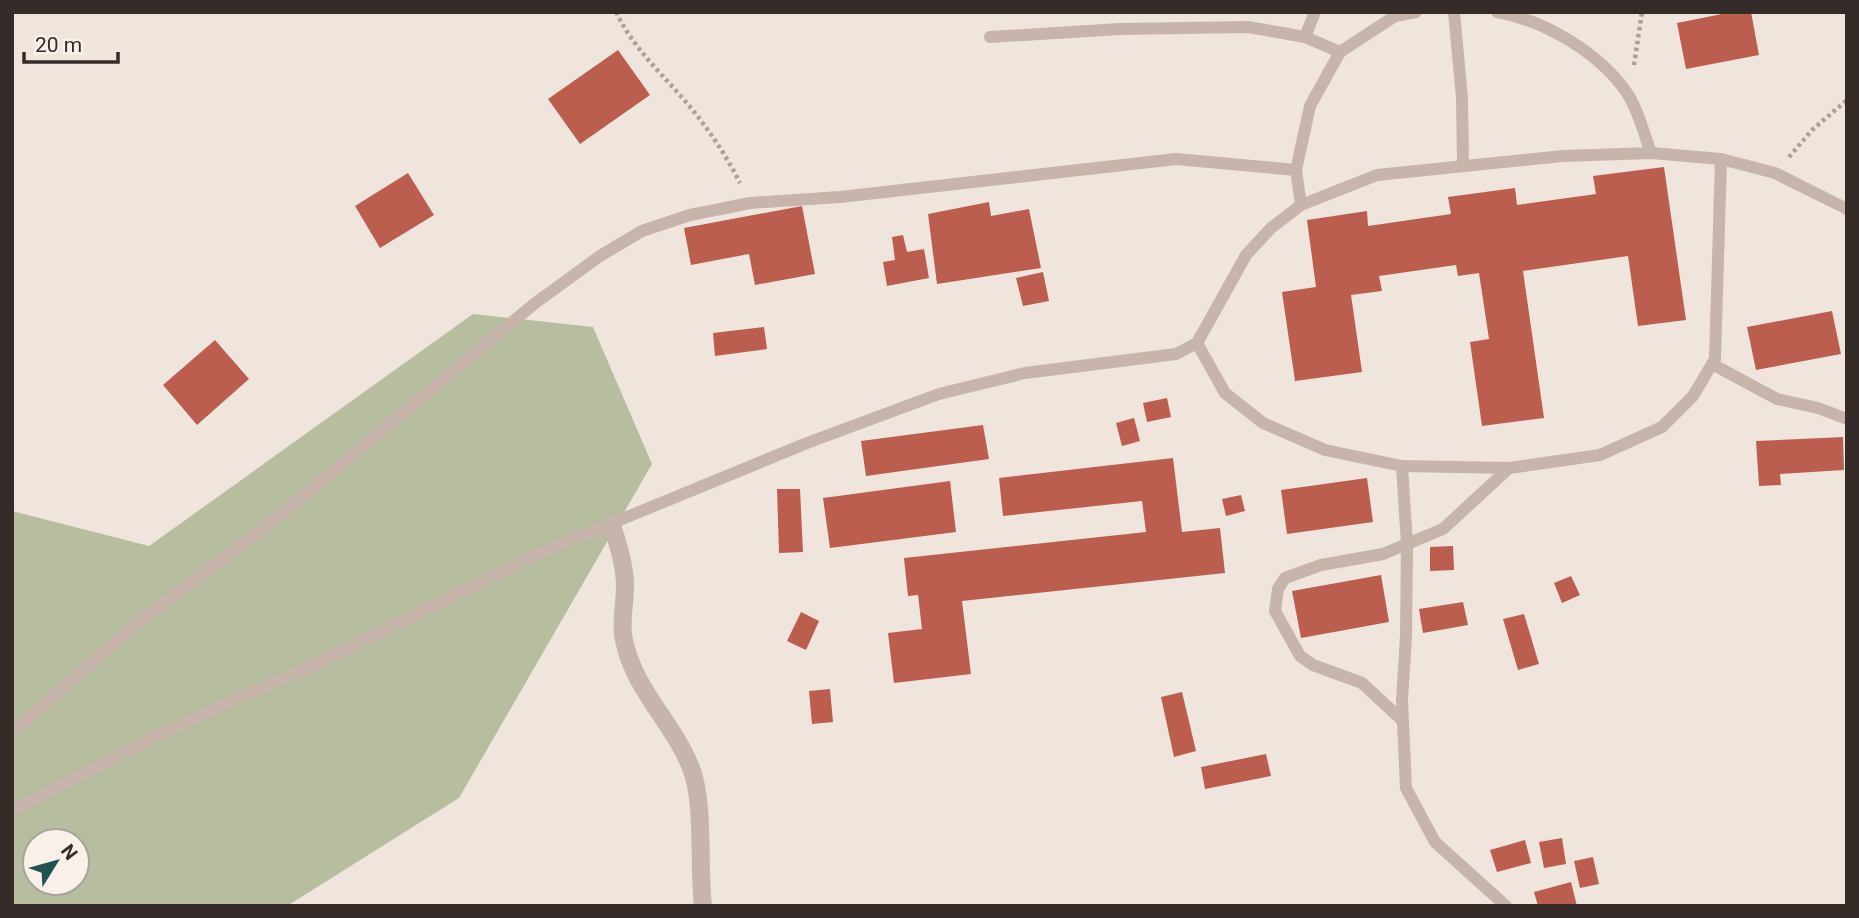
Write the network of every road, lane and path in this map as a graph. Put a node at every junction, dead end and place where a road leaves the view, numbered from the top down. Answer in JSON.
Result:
{"nodes":[{"id":1,"x":617,"y":12,"type":"edge"},
{"id":2,"x":1315,"y":12,"type":"edge"},
{"id":3,"x":1416,"y":12,"type":"edge"},
{"id":4,"x":1454,"y":12,"type":"edge"},
{"id":5,"x":1497,"y":12,"type":"edge"},
{"id":6,"x":1642,"y":12,"type":"edge"},
{"id":7,"x":990,"y":37,"type":"dead end"},
{"id":8,"x":1305,"y":37,"type":"junction"},
{"id":9,"x":1340,"y":52,"type":"junction"},
{"id":10,"x":1628,"y":93,"type":"junction"},
{"id":11,"x":1847,"y":100,"type":"edge"},
{"id":12,"x":1651,"y":153,"type":"junction"},
{"id":13,"x":1721,"y":159,"type":"junction"},
{"id":14,"x":1464,"y":165,"type":"junction"},
{"id":15,"x":1296,"y":170,"type":"junction"},
{"id":16,"x":1775,"y":173,"type":"junction"},
{"id":17,"x":750,"y":203,"type":"junction"},
{"id":18,"x":1301,"y":205,"type":"junction"},
{"id":19,"x":1847,"y":209,"type":"edge"},
{"id":20,"x":1197,"y":343,"type":"junction"},
{"id":21,"x":1712,"y":364,"type":"junction"},
{"id":22,"x":1847,"y":419,"type":"edge"},
{"id":23,"x":1402,"y":466,"type":"junction"},
{"id":24,"x":1509,"y":468,"type":"junction"},
{"id":25,"x":612,"y":524,"type":"junction"},
{"id":26,"x":1407,"y":544,"type":"junction"},
{"id":27,"x":1402,"y":720,"type":"junction"},
{"id":28,"x":12,"y":733,"type":"edge"},
{"id":29,"x":12,"y":811,"type":"edge"},
{"id":30,"x":703,"y":906,"type":"edge"},
{"id":31,"x":1506,"y":906,"type":"edge"}],
"edges":[{"from":1,"to":17,"type":"path"},
{"from":2,"to":8,"type":"lane"},
{"from":3,"to":9,"type":"lane"},
{"from":4,"to":14,"type":"lane"},
{"from":5,"to":10,"type":"lane"},
{"from":6,"to":10,"type":"path"},
{"from":7,"to":8,"type":"lane"},
{"from":8,"to":9,"type":"lane"},
{"from":9,"to":15,"type":"lane"},
{"from":10,"to":12,"type":"lane"},
{"from":11,"to":16,"type":"path"},
{"from":12,"to":13,"type":"lane"},
{"from":12,"to":14,"type":"lane"},
{"from":13,"to":16,"type":"lane"},
{"from":13,"to":21,"type":"lane"},
{"from":14,"to":18,"type":"lane"},
{"from":15,"to":17,"type":"lane"},
{"from":15,"to":18,"type":"lane"},
{"from":16,"to":19,"type":"lane"},
{"from":17,"to":28,"type":"lane"},
{"from":18,"to":20,"type":"lane"},
{"from":20,"to":23,"type":"lane"},
{"from":20,"to":25,"type":"lane"},
{"from":21,"to":22,"type":"lane"},
{"from":21,"to":24,"type":"lane"},
{"from":23,"to":24,"type":"lane"},
{"from":23,"to":26,"type":"lane"},
{"from":24,"to":26,"type":"lane"},
{"from":25,"to":29,"type":"lane"},
{"from":25,"to":30,"type":"street"},
{"from":26,"to":27,"type":"lane"},
{"from":26,"to":27,"type":"lane"},
{"from":27,"to":31,"type":"lane"}]}
